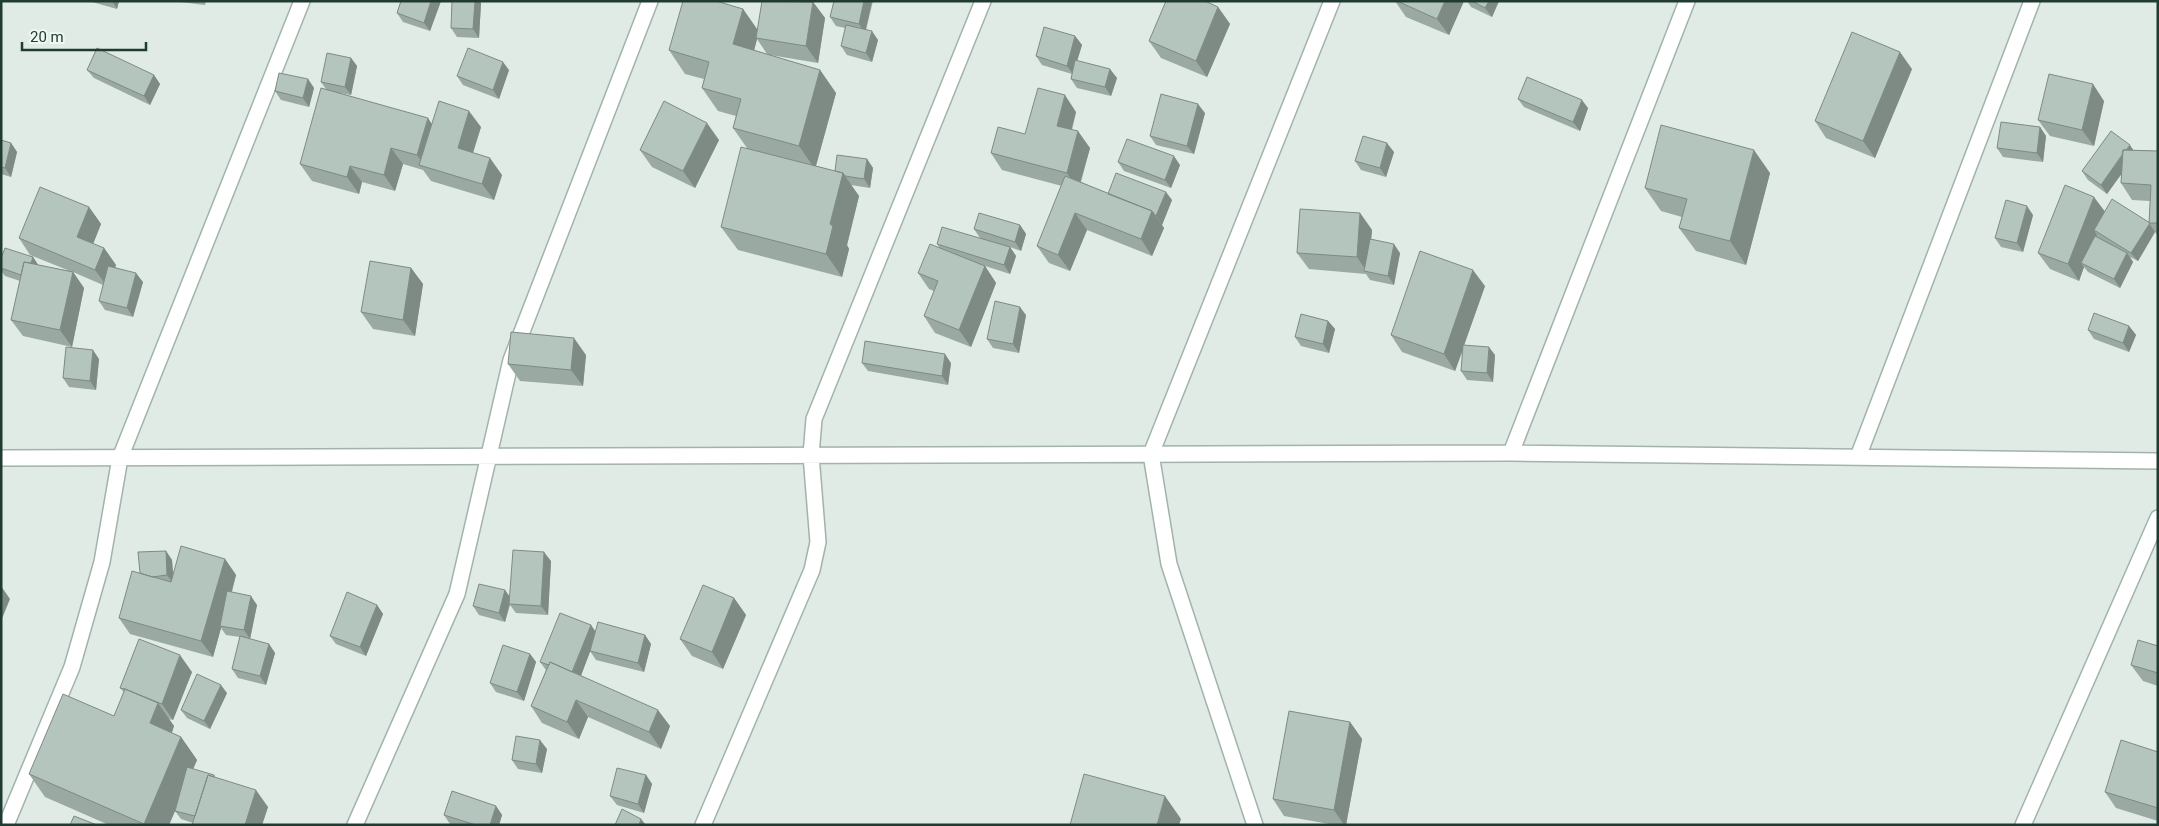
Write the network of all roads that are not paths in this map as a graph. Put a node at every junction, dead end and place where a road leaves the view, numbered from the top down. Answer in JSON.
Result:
{"nodes":[{"id":1,"x":302,"y":1,"type":"edge"},
{"id":2,"x":650,"y":1,"type":"edge"},
{"id":3,"x":983,"y":1,"type":"edge"},
{"id":4,"x":1332,"y":1,"type":"edge"},
{"id":5,"x":1687,"y":1,"type":"edge"},
{"id":6,"x":2032,"y":1,"type":"edge"},
{"id":7,"x":1510,"y":453,"type":"junction"},
{"id":8,"x":1151,"y":454,"type":"junction"},
{"id":9,"x":811,"y":455,"type":"junction"},
{"id":10,"x":490,"y":457,"type":"junction"},
{"id":11,"x":1858,"y":457,"type":"junction"},
{"id":12,"x":1,"y":458,"type":"edge"},
{"id":13,"x":120,"y":458,"type":"junction"},
{"id":14,"x":2158,"y":461,"type":"edge"},
{"id":15,"x":2158,"y":518,"type":"edge"},
{"id":16,"x":6,"y":825,"type":"edge"},
{"id":17,"x":355,"y":825,"type":"edge"},
{"id":18,"x":704,"y":825,"type":"edge"},
{"id":19,"x":1255,"y":825,"type":"edge"},
{"id":20,"x":2023,"y":825,"type":"edge"}],
"edges":[{"from":1,"to":13,"type":"street"},
{"from":2,"to":10,"type":"street"},
{"from":3,"to":9,"type":"street"},
{"from":4,"to":8,"type":"street"},
{"from":5,"to":7,"type":"street"},
{"from":6,"to":11,"type":"street"},
{"from":7,"to":8,"type":"street"},
{"from":7,"to":11,"type":"street"},
{"from":8,"to":9,"type":"street"},
{"from":8,"to":19,"type":"street"},
{"from":9,"to":10,"type":"street"},
{"from":9,"to":18,"type":"street"},
{"from":10,"to":13,"type":"street"},
{"from":10,"to":17,"type":"street"},
{"from":11,"to":14,"type":"street"},
{"from":12,"to":13,"type":"street"},
{"from":13,"to":16,"type":"street"},
{"from":15,"to":20,"type":"street"}]}
